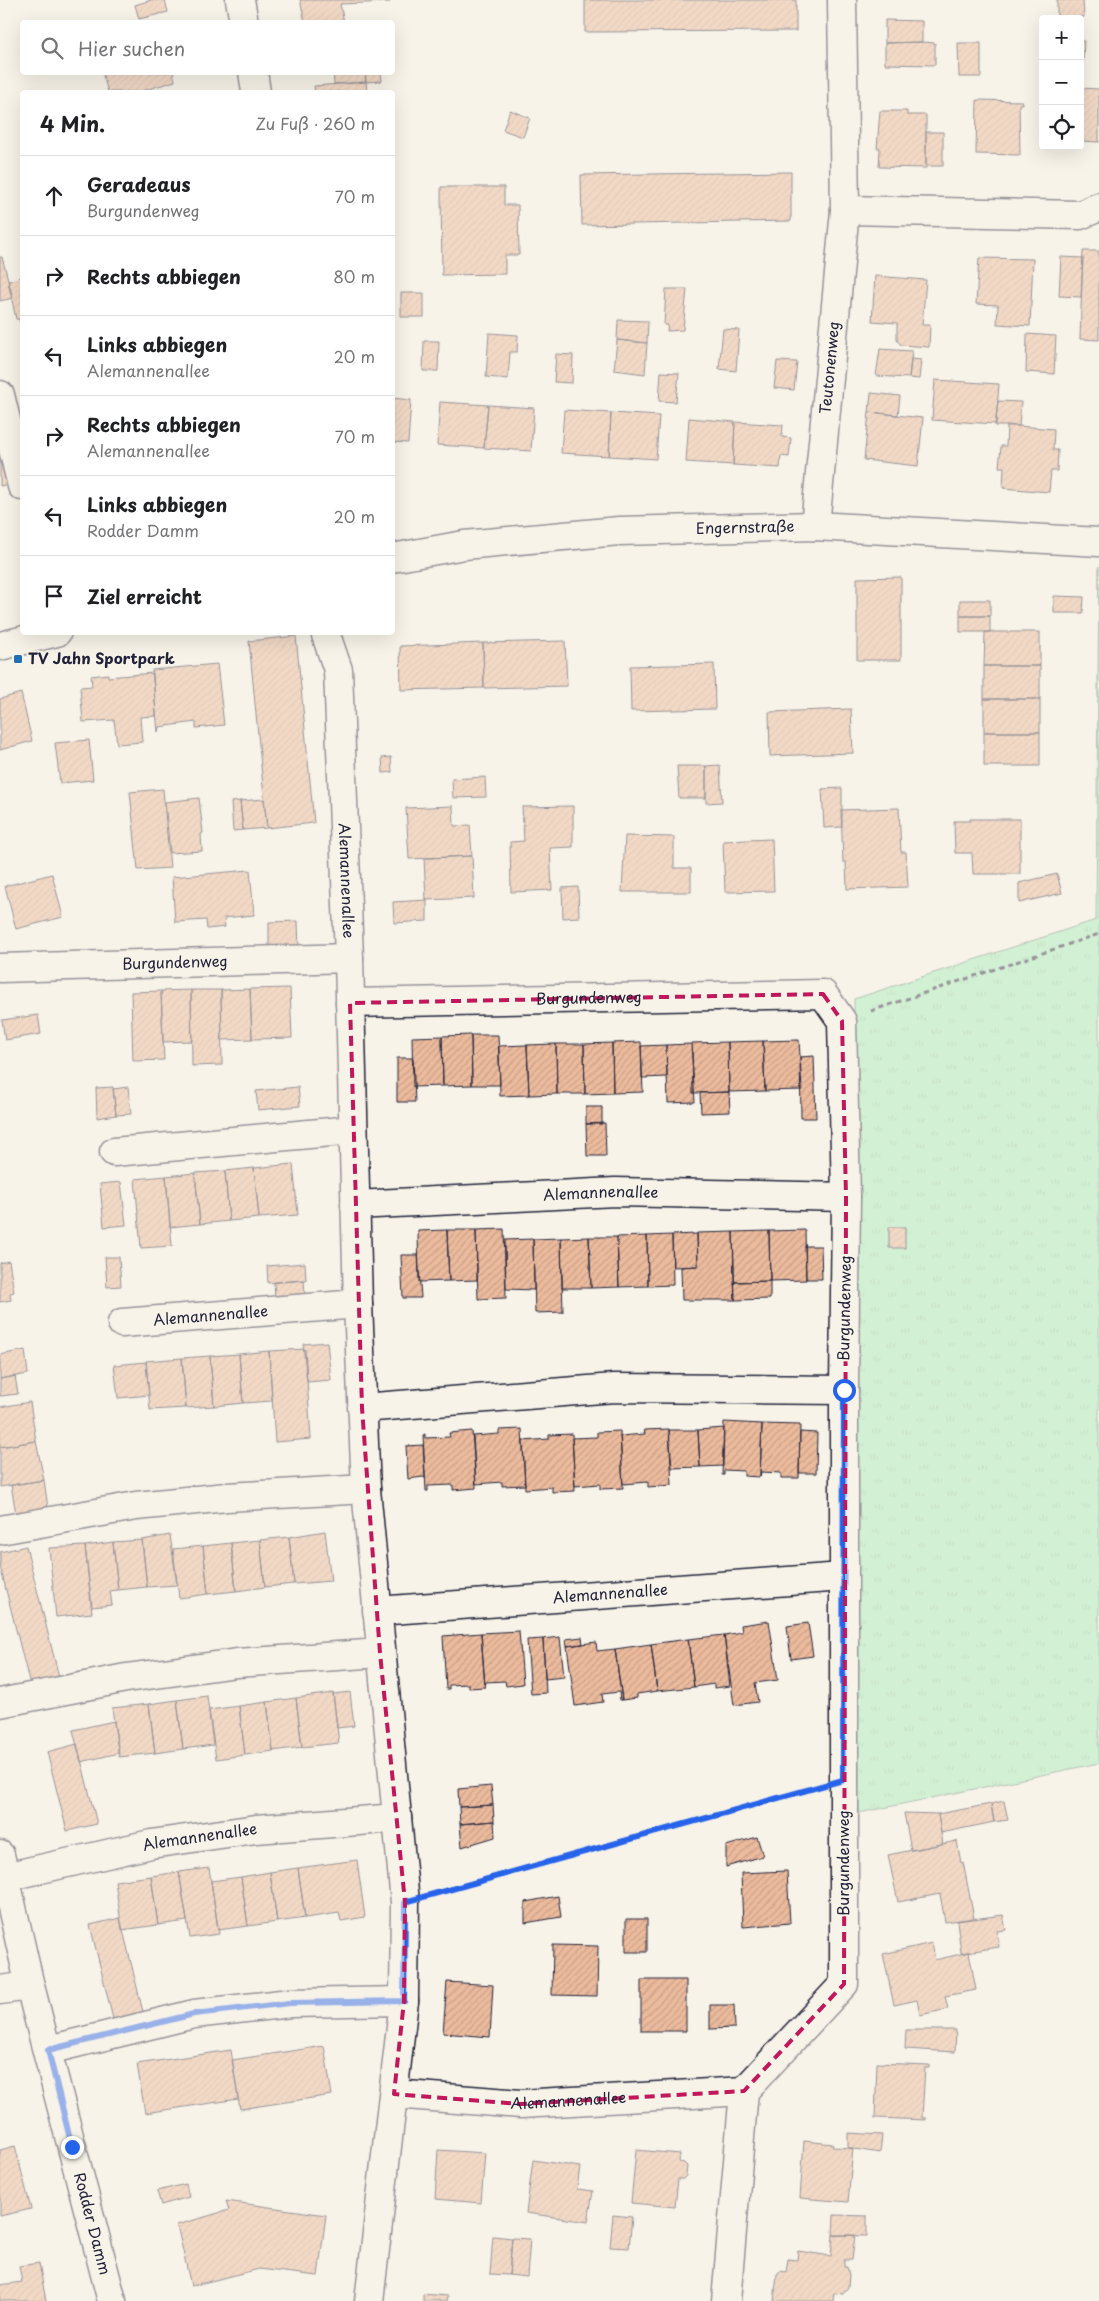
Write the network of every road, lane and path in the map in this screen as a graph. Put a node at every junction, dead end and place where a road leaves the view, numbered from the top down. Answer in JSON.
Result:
{"nodes":[{"id":1,"x":240,"y":0,"type":"edge"},
{"id":2,"x":842,"y":0,"type":"edge"},
{"id":3,"x":244,"y":20,"type":"edge"},
{"id":4,"x":253,"y":75,"type":"edge"},
{"id":5,"x":256,"y":90,"type":"edge"},
{"id":6,"x":1099,"y":207,"type":"edge"},
{"id":7,"x":845,"y":210,"type":"junction"},
{"id":8,"x":0,"y":395,"type":"edge"},
{"id":9,"x":20,"y":478,"type":"edge"},
{"id":10,"x":815,"y":526,"type":"junction"},
{"id":11,"x":1099,"y":542,"type":"edge"},
{"id":12,"x":395,"y":557,"type":"edge"},
{"id":13,"x":45,"y":635,"type":"edge"},
{"id":14,"x":326,"y":635,"type":"edge"},
{"id":15,"x":0,"y":646,"type":"edge"},
{"id":16,"x":1099,"y":934,"type":"edge"},
{"id":17,"x":349,"y":958,"type":"junction"},
{"id":18,"x":0,"y":968,"type":"edge"},
{"id":19,"x":350,"y":1003,"type":"junction"},
{"id":20,"x":842,"y":1021,"type":"junction"},
{"id":21,"x":353,"y":1130,"type":"junction"},
{"id":22,"x":114,"y":1152,"type":"dead end"},
{"id":23,"x":846,"y":1197,"type":"junction"},
{"id":24,"x":355,"y":1205,"type":"junction"},
{"id":25,"x":358,"y":1304,"type":"junction"},
{"id":26,"x":122,"y":1323,"type":"dead end"},
{"id":27,"x":844,"y":1390,"type":"junction"},
{"id":28,"x":362,"y":1408,"type":"junction"},
{"id":29,"x":366,"y":1490,"type":"junction"},
{"id":30,"x":0,"y":1530,"type":"edge"},
{"id":31,"x":843,"y":1577,"type":"junction"},
{"id":32,"x":377,"y":1611,"type":"junction"},
{"id":33,"x":380,"y":1652,"type":"junction"},
{"id":34,"x":0,"y":1703,"type":"edge"},
{"id":35,"x":843,"y":1780,"type":"junction"},
{"id":36,"x":397,"y":1818,"type":"junction"},
{"id":37,"x":3,"y":1866,"type":"edge"},
{"id":38,"x":405,"y":1902,"type":"junction"},
{"id":39,"x":30,"y":1986,"type":"junction"},
{"id":40,"x":0,"y":1990,"type":"edge"},
{"id":41,"x":404,"y":2001,"type":"junction"},
{"id":42,"x":48,"y":2050,"type":"junction"},
{"id":43,"x":744,"y":2091,"type":"junction"},
{"id":44,"x":394,"y":2094,"type":"junction"},
{"id":45,"x":112,"y":2301,"type":"edge"},
{"id":46,"x":369,"y":2301,"type":"edge"},
{"id":47,"x":726,"y":2301,"type":"edge"}],
"edges":[{"from":1,"to":3,"type":"street"},
{"from":2,"to":7,"type":"street","name":"Teutonenweg"},
{"from":4,"to":5,"type":"street"},
{"from":6,"to":7,"type":"street"},
{"from":7,"to":10,"type":"street","name":"Teutonenweg"},
{"from":8,"to":9,"type":"street"},
{"from":10,"to":11,"type":"street","name":"Engernstraße"},
{"from":10,"to":12,"type":"street","name":"Engernstraße"},
{"from":13,"to":15,"type":"street"},
{"from":14,"to":17,"type":"street","name":"Alemannenallee"},
{"from":16,"to":20,"type":"path"},
{"from":17,"to":18,"type":"street","name":"Burgundenweg"},
{"from":17,"to":19,"type":"street","name":"Alemannenallee"},
{"from":19,"to":20,"type":"street","name":"Burgundenweg"},
{"from":19,"to":21,"type":"street","name":"Alemannenallee"},
{"from":20,"to":23,"type":"street","name":"Burgundenweg"},
{"from":21,"to":22,"type":"street"},
{"from":21,"to":24,"type":"street","name":"Alemannenallee"},
{"from":23,"to":24,"type":"street","name":"Alemannenallee"},
{"from":23,"to":27,"type":"street","name":"Burgundenweg"},
{"from":24,"to":25,"type":"street","name":"Alemannenallee"},
{"from":25,"to":26,"type":"street","name":"Alemannenallee"},
{"from":25,"to":28,"type":"street","name":"Alemannenallee"},
{"from":27,"to":28,"type":"street"},
{"from":27,"to":31,"type":"street","name":"Burgundenweg"},
{"from":28,"to":29,"type":"street","name":"Alemannenallee"},
{"from":29,"to":30,"type":"street"},
{"from":29,"to":32,"type":"street","name":"Alemannenallee"},
{"from":31,"to":32,"type":"street","name":"Alemannenallee"},
{"from":31,"to":35,"type":"street","name":"Burgundenweg"},
{"from":32,"to":33,"type":"street","name":"Alemannenallee"},
{"from":33,"to":34,"type":"street"},
{"from":33,"to":36,"type":"street","name":"Alemannenallee"},
{"from":35,"to":38,"type":"path"},
{"from":35,"to":43,"type":"street","name":"Burgundenweg"},
{"from":36,"to":37,"type":"street","name":"Alemannenallee"},
{"from":36,"to":38,"type":"street","name":"Alemannenallee"},
{"from":37,"to":39,"type":"street","name":"Rodder Damm"},
{"from":38,"to":41,"type":"street","name":"Alemannenallee"},
{"from":39,"to":40,"type":"street"},
{"from":39,"to":42,"type":"street","name":"Rodder Damm"},
{"from":41,"to":42,"type":"street"},
{"from":41,"to":44,"type":"street","name":"Alemannenallee"},
{"from":42,"to":45,"type":"street","name":"Rodder Damm"},
{"from":43,"to":44,"type":"street","name":"Alemannenallee"},
{"from":43,"to":47,"type":"street"},
{"from":44,"to":46,"type":"street","name":"Alemannenallee"}]}
